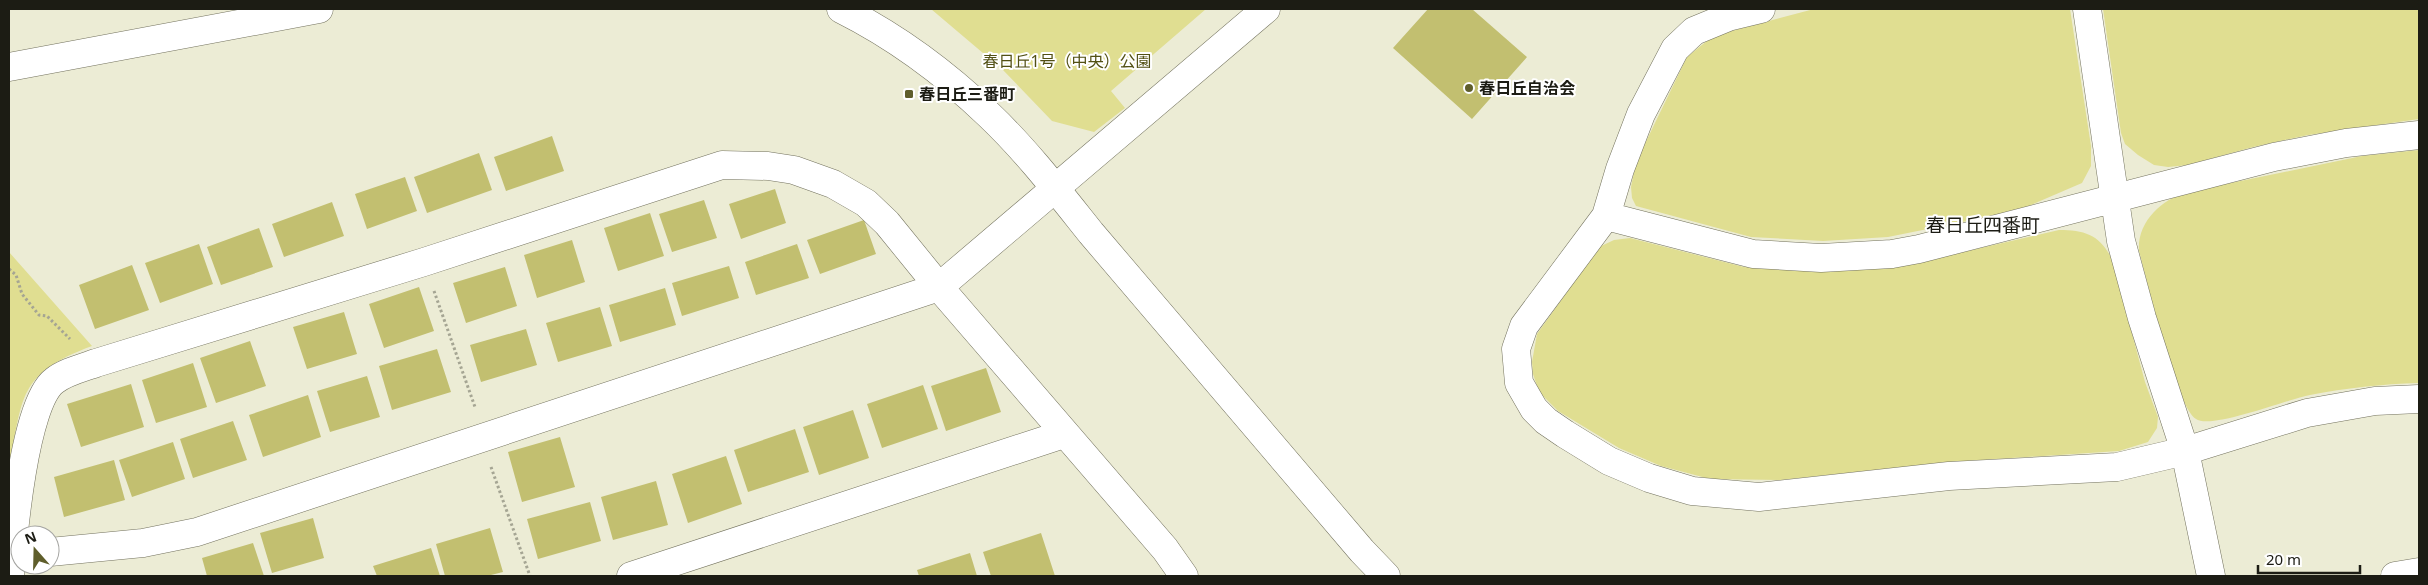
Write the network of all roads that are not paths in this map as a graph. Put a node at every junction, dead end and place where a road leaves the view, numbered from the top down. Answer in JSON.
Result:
{"nodes":[{"id":1,"x":319,"y":9,"type":"edge"},
{"id":2,"x":841,"y":9,"type":"edge"},
{"id":3,"x":1266,"y":9,"type":"edge"},
{"id":4,"x":1761,"y":9,"type":"edge"},
{"id":5,"x":2087,"y":9,"type":"edge"},
{"id":6,"x":9,"y":67,"type":"edge"},
{"id":7,"x":2419,"y":135,"type":"edge"},
{"id":8,"x":1056,"y":189,"type":"junction"},
{"id":9,"x":2114,"y":200,"type":"junction"},
{"id":10,"x":1606,"y":216,"type":"junction"},
{"id":11,"x":939,"y":287,"type":"junction"},
{"id":12,"x":2419,"y":399,"type":"edge"},
{"id":13,"x":1064,"y":434,"type":"junction"},
{"id":14,"x":2185,"y":451,"type":"junction"},
{"id":15,"x":16,"y":525,"type":"edge"},
{"id":16,"x":60,"y":551,"type":"edge"},
{"id":17,"x":2419,"y":572,"type":"edge"},
{"id":18,"x":631,"y":576,"type":"edge"},
{"id":19,"x":1184,"y":576,"type":"edge"},
{"id":20,"x":1386,"y":576,"type":"edge"},
{"id":21,"x":2211,"y":576,"type":"edge"},
{"id":22,"x":2395,"y":576,"type":"edge"}],
"edges":[{"from":1,"to":6,"type":"street"},
{"from":2,"to":8,"type":"street"},
{"from":3,"to":8,"type":"street"},
{"from":4,"to":10,"type":"street"},
{"from":5,"to":9,"type":"street"},
{"from":7,"to":9,"type":"street"},
{"from":8,"to":11,"type":"street"},
{"from":8,"to":20,"type":"street"},
{"from":9,"to":10,"type":"street"},
{"from":9,"to":14,"type":"street"},
{"from":10,"to":14,"type":"street"},
{"from":11,"to":13,"type":"street"},
{"from":11,"to":15,"type":"street"},
{"from":11,"to":16,"type":"street"},
{"from":12,"to":14,"type":"street"},
{"from":13,"to":18,"type":"street"},
{"from":13,"to":19,"type":"street"},
{"from":14,"to":21,"type":"street"},
{"from":17,"to":22,"type":"street"}]}
